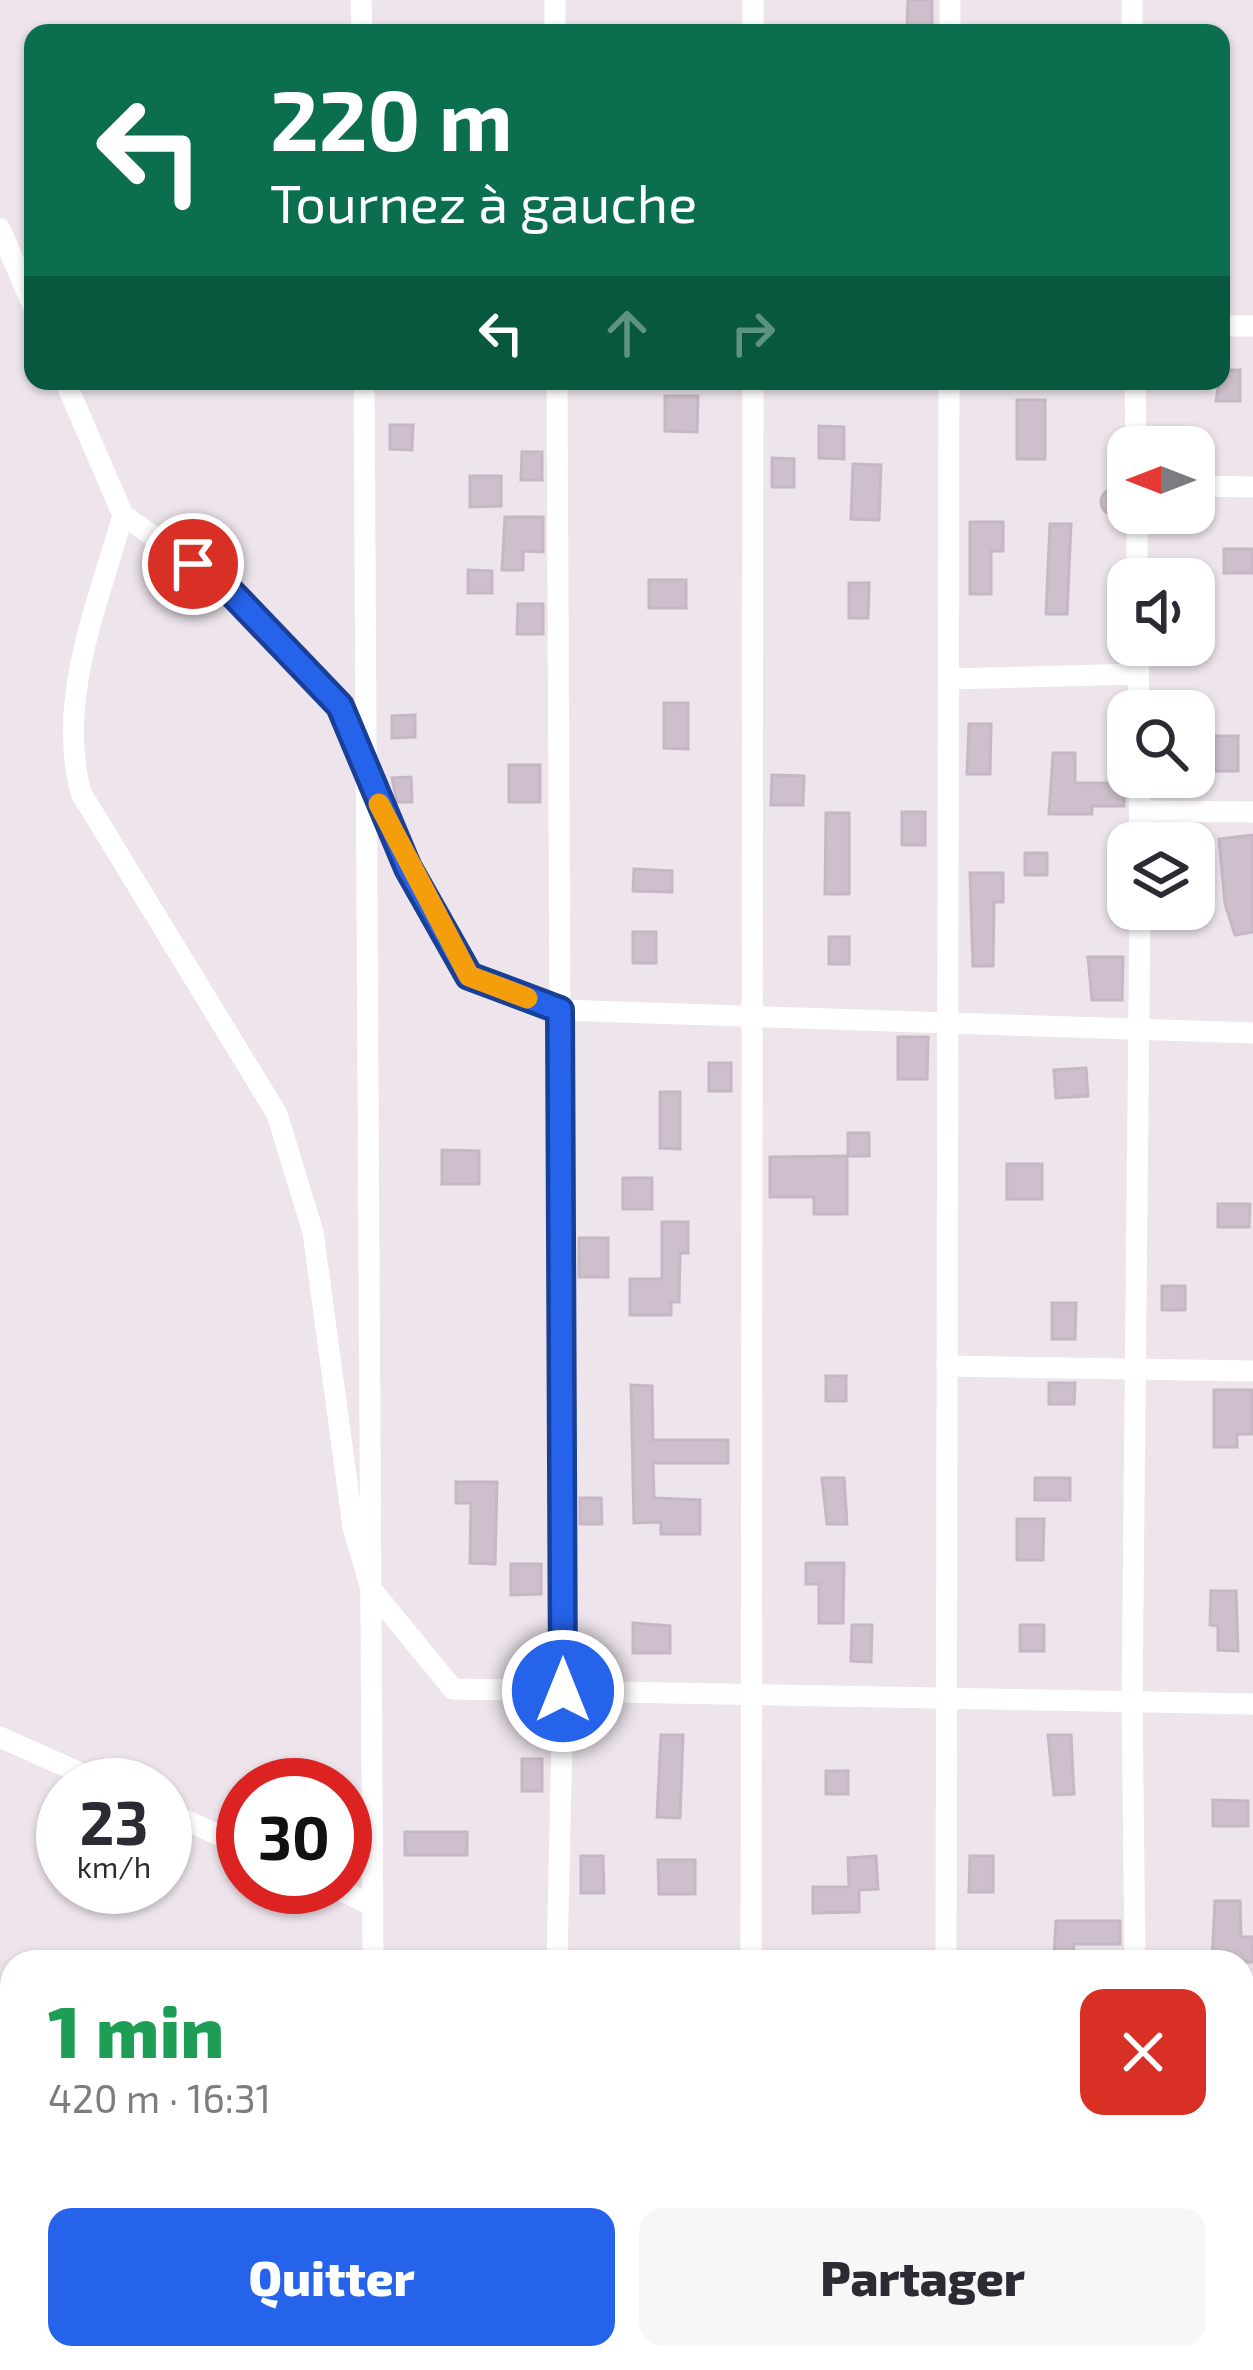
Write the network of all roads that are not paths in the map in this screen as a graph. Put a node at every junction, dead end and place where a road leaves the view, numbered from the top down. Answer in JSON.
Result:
{"nodes":[{"id":1,"x":0,"y":229,"type":"edge"},
{"id":2,"x":24,"y":285,"type":"edge"},
{"id":3,"x":69,"y":390,"type":"edge"},
{"id":4,"x":364,"y":390,"type":"edge"},
{"id":5,"x":557,"y":390,"type":"edge"},
{"id":6,"x":753,"y":390,"type":"edge"},
{"id":7,"x":949,"y":390,"type":"edge"},
{"id":8,"x":1136,"y":390,"type":"edge"},
{"id":9,"x":1136,"y":426,"type":"edge"},
{"id":10,"x":1215,"y":486,"type":"edge"},
{"id":11,"x":1253,"y":487,"type":"edge"},
{"id":12,"x":123,"y":515,"type":"junction"},
{"id":13,"x":1138,"y":666,"type":"edge"},
{"id":14,"x":1138,"y":674,"type":"junction"},
{"id":15,"x":949,"y":679,"type":"junction"},
{"id":16,"x":1138,"y":690,"type":"edge"},
{"id":17,"x":366,"y":775,"type":"junction"},
{"id":18,"x":1140,"y":798,"type":"edge"},
{"id":19,"x":1140,"y":811,"type":"junction"},
{"id":20,"x":1253,"y":812,"type":"edge"},
{"id":21,"x":1140,"y":822,"type":"edge"},
{"id":22,"x":1141,"y":930,"type":"edge"},
{"id":23,"x":560,"y":1010,"type":"junction"},
{"id":24,"x":752,"y":1016,"type":"junction"},
{"id":25,"x":948,"y":1022,"type":"junction"},
{"id":26,"x":1142,"y":1028,"type":"junction"},
{"id":27,"x":1253,"y":1034,"type":"edge"},
{"id":28,"x":947,"y":1366,"type":"junction"},
{"id":29,"x":1136,"y":1370,"type":"junction"},
{"id":30,"x":1253,"y":1371,"type":"edge"},
{"id":31,"x":371,"y":1588,"type":"junction"},
{"id":32,"x":563,"y":1691,"type":"junction"},
{"id":33,"x":752,"y":1695,"type":"junction"},
{"id":34,"x":946,"y":1699,"type":"junction"},
{"id":35,"x":1132,"y":1702,"type":"junction"},
{"id":36,"x":1253,"y":1704,"type":"edge"},
{"id":37,"x":0,"y":1737,"type":"edge"},
{"id":38,"x":47,"y":1758,"type":"edge"},
{"id":39,"x":373,"y":1906,"type":"joint"},
{"id":40,"x":373,"y":1950,"type":"edge"},
{"id":41,"x":557,"y":1950,"type":"edge"},
{"id":42,"x":752,"y":1950,"type":"edge"},
{"id":43,"x":946,"y":1950,"type":"edge"},
{"id":44,"x":1135,"y":1950,"type":"edge"}],
"edges":[{"from":1,"to":2,"type":"street"},
{"from":3,"to":12,"type":"street"},
{"from":4,"to":17,"type":"street"},
{"from":5,"to":23,"type":"street"},
{"from":6,"to":24,"type":"street"},
{"from":7,"to":15,"type":"street"},
{"from":8,"to":9,"type":"street"},
{"from":10,"to":11,"type":"street"},
{"from":12,"to":17,"type":"street"},
{"from":12,"to":31,"type":"street"},
{"from":13,"to":14,"type":"street"},
{"from":14,"to":15,"type":"street"},
{"from":14,"to":16,"type":"street"},
{"from":15,"to":25,"type":"street"},
{"from":17,"to":23,"type":"street"},
{"from":17,"to":31,"type":"street"},
{"from":18,"to":19,"type":"street"},
{"from":19,"to":20,"type":"street"},
{"from":19,"to":21,"type":"street"},
{"from":22,"to":26,"type":"street"},
{"from":23,"to":24,"type":"street"},
{"from":23,"to":32,"type":"street"},
{"from":24,"to":25,"type":"street"},
{"from":24,"to":33,"type":"street"},
{"from":25,"to":26,"type":"street"},
{"from":25,"to":28,"type":"street"},
{"from":26,"to":27,"type":"street"},
{"from":26,"to":29,"type":"street"},
{"from":28,"to":29,"type":"street"},
{"from":28,"to":34,"type":"street"},
{"from":29,"to":30,"type":"street"},
{"from":29,"to":35,"type":"street"},
{"from":31,"to":32,"type":"street"},
{"from":31,"to":39,"type":"street"},
{"from":32,"to":33,"type":"street"},
{"from":32,"to":41,"type":"street"},
{"from":33,"to":34,"type":"street"},
{"from":33,"to":42,"type":"street"},
{"from":34,"to":35,"type":"street"},
{"from":34,"to":43,"type":"street"},
{"from":35,"to":36,"type":"street"},
{"from":35,"to":44,"type":"street"},
{"from":37,"to":38,"type":"street"},
{"from":39,"to":40,"type":"street"}]}
